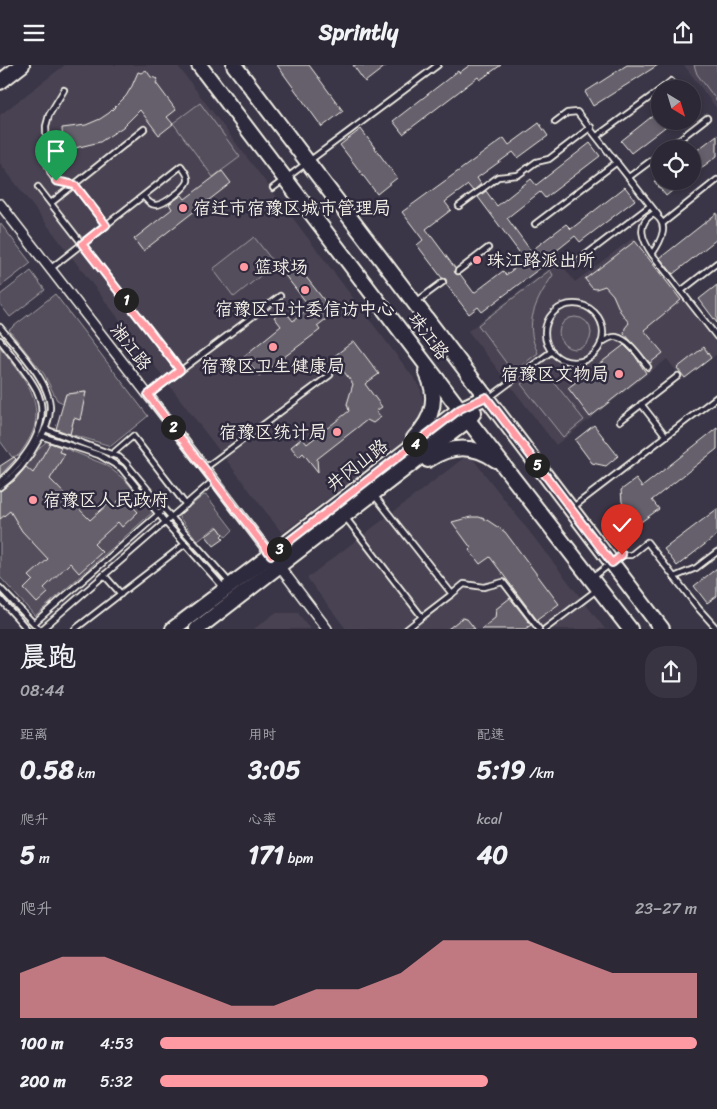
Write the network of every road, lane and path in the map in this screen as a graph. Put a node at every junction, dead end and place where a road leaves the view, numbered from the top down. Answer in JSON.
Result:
{"nodes":[{"id":1,"x":22,"y":65,"type":"edge"},
{"id":2,"x":199,"y":65,"type":"edge"},
{"id":3,"x":234,"y":65,"type":"edge"},
{"id":4,"x":438,"y":65,"type":"edge"},
{"id":5,"x":0,"y":82,"type":"edge"},
{"id":6,"x":64,"y":90,"type":"dead end"},
{"id":7,"x":651,"y":96,"type":"edge"},
{"id":8,"x":707,"y":118,"type":"dead end"},
{"id":9,"x":554,"y":122,"type":"dead end"},
{"id":10,"x":590,"y":127,"type":"junction"},
{"id":11,"x":144,"y":129,"type":"dead end"},
{"id":12,"x":597,"y":136,"type":"junction"},
{"id":13,"x":678,"y":140,"type":"edge"},
{"id":14,"x":651,"y":161,"type":"edge"},
{"id":15,"x":307,"y":162,"type":"junction"},
{"id":16,"x":617,"y":163,"type":"junction"},
{"id":17,"x":629,"y":177,"type":"junction"},
{"id":18,"x":285,"y":178,"type":"junction"},
{"id":19,"x":717,"y":181,"type":"edge"},
{"id":20,"x":75,"y":185,"type":"junction"},
{"id":21,"x":38,"y":187,"type":"dead end"},
{"id":22,"x":273,"y":188,"type":"dead end"},
{"id":23,"x":143,"y":196,"type":"junction"},
{"id":24,"x":51,"y":203,"type":"junction"},
{"id":25,"x":0,"y":204,"type":"edge"},
{"id":26,"x":458,"y":206,"type":"dead end"},
{"id":27,"x":650,"y":206,"type":"junction"},
{"id":28,"x":658,"y":217,"type":"junction"},
{"id":29,"x":663,"y":223,"type":"junction"},
{"id":30,"x":535,"y":224,"type":"dead end"},
{"id":31,"x":106,"y":225,"type":"junction"},
{"id":32,"x":82,"y":244,"type":"junction"},
{"id":33,"x":488,"y":248,"type":"dead end"},
{"id":34,"x":652,"y":254,"type":"junction"},
{"id":35,"x":579,"y":260,"type":"dead end"},
{"id":36,"x":717,"y":263,"type":"edge"},
{"id":37,"x":50,"y":269,"type":"junction"},
{"id":38,"x":458,"y":271,"type":"dead end"},
{"id":39,"x":443,"y":282,"type":"dead end"},
{"id":40,"x":681,"y":291,"type":"junction"},
{"id":41,"x":280,"y":296,"type":"dead end"},
{"id":42,"x":415,"y":303,"type":"junction"},
{"id":43,"x":0,"y":327,"type":"edge"},
{"id":44,"x":717,"y":337,"type":"edge"},
{"id":45,"x":0,"y":341,"type":"edge"},
{"id":46,"x":601,"y":343,"type":"junction"},
{"id":47,"x":416,"y":351,"type":"junction"},
{"id":48,"x":552,"y":351,"type":"junction"},
{"id":49,"x":648,"y":367,"type":"dead end"},
{"id":50,"x":180,"y":370,"type":"junction"},
{"id":51,"x":330,"y":375,"type":"dead end"},
{"id":52,"x":678,"y":376,"type":"dead end"},
{"id":53,"x":148,"y":395,"type":"junction"},
{"id":54,"x":717,"y":397,"type":"edge"},
{"id":55,"x":487,"y":398,"type":"junction"},
{"id":56,"x":641,"y":404,"type":"junction"},
{"id":57,"x":464,"y":414,"type":"junction"},
{"id":58,"x":620,"y":421,"type":"dead end"},
{"id":59,"x":45,"y":429,"type":"junction"},
{"id":60,"x":41,"y":436,"type":"junction"},
{"id":61,"x":666,"y":436,"type":"junction"},
{"id":62,"x":111,"y":455,"type":"junction"},
{"id":63,"x":504,"y":466,"type":"junction"},
{"id":64,"x":205,"y":468,"type":"junction"},
{"id":65,"x":214,"y":480,"type":"junction"},
{"id":66,"x":0,"y":482,"type":"edge"},
{"id":67,"x":371,"y":486,"type":"junction"},
{"id":68,"x":0,"y":487,"type":"edge"},
{"id":69,"x":186,"y":505,"type":"junction"},
{"id":70,"x":164,"y":509,"type":"junction"},
{"id":71,"x":570,"y":509,"type":"junction"},
{"id":72,"x":340,"y":511,"type":"junction"},
{"id":73,"x":158,"y":513,"type":"junction"},
{"id":74,"x":171,"y":517,"type":"junction"},
{"id":75,"x":165,"y":522,"type":"junction"},
{"id":76,"x":185,"y":544,"type":"junction"},
{"id":77,"x":717,"y":552,"type":"edge"},
{"id":78,"x":275,"y":561,"type":"junction"},
{"id":79,"x":612,"y":563,"type":"junction"},
{"id":80,"x":104,"y":575,"type":"junction"},
{"id":81,"x":674,"y":577,"type":"junction"},
{"id":82,"x":595,"y":584,"type":"junction"},
{"id":83,"x":228,"y":587,"type":"junction"},
{"id":84,"x":0,"y":588,"type":"edge"},
{"id":85,"x":121,"y":594,"type":"junction"},
{"id":86,"x":452,"y":594,"type":"junction"},
{"id":87,"x":0,"y":599,"type":"edge"},
{"id":88,"x":191,"y":615,"type":"junction"},
{"id":89,"x":422,"y":617,"type":"junction"},
{"id":90,"x":34,"y":623,"type":"junction"},
{"id":91,"x":200,"y":628,"type":"edge"},
{"id":92,"x":27,"y":629,"type":"edge"},
{"id":93,"x":40,"y":629,"type":"edge"},
{"id":94,"x":75,"y":629,"type":"edge"},
{"id":95,"x":173,"y":629,"type":"edge"},
{"id":96,"x":327,"y":629,"type":"edge"},
{"id":97,"x":408,"y":629,"type":"edge"},
{"id":98,"x":539,"y":629,"type":"edge"},
{"id":99,"x":546,"y":629,"type":"edge"},
{"id":100,"x":630,"y":629,"type":"edge"},
{"id":101,"x":662,"y":629,"type":"edge"},
{"id":102,"x":717,"y":629,"type":"edge"}],
"edges":[{"from":1,"to":5,"type":"street"},
{"from":2,"to":18,"type":"street","name":"珠江路"},
{"from":3,"to":15,"type":"street","name":"珠江路"},
{"from":4,"to":15,"type":"lane"},
{"from":6,"to":20,"type":"lane"},
{"from":7,"to":12,"type":"lane"},
{"from":8,"to":13,"type":"lane"},
{"from":9,"to":10,"type":"lane"},
{"from":10,"to":12,"type":"lane"},
{"from":10,"to":26,"type":"lane"},
{"from":11,"to":20,"type":"lane"},
{"from":12,"to":16,"type":"lane"},
{"from":14,"to":17,"type":"lane"},
{"from":15,"to":18,"type":"lane"},
{"from":15,"to":42,"type":"street","name":"珠江路"},
{"from":16,"to":17,"type":"lane"},
{"from":16,"to":30,"type":"lane"},
{"from":17,"to":27,"type":"lane"},
{"from":18,"to":22,"type":"lane"},
{"from":18,"to":47,"type":"street","name":"珠江路"},
{"from":19,"to":29,"type":"lane"},
{"from":20,"to":24,"type":"lane"},
{"from":20,"to":31,"type":"lane"},
{"from":21,"to":24,"type":"lane"},
{"from":23,"to":23,"type":"lane"},
{"from":23,"to":31,"type":"lane"},
{"from":24,"to":32,"type":"lane"},
{"from":25,"to":37,"type":"street","name":"湘江路"},
{"from":27,"to":28,"type":"lane"},
{"from":27,"to":35,"type":"lane"},
{"from":28,"to":29,"type":"lane"},
{"from":28,"to":34,"type":"lane"},
{"from":29,"to":34,"type":"lane"},
{"from":31,"to":32,"type":"lane"},
{"from":32,"to":37,"type":"lane"},
{"from":32,"to":50,"type":"lane"},
{"from":33,"to":38,"type":"lane"},
{"from":34,"to":40,"type":"lane"},
{"from":36,"to":40,"type":"lane"},
{"from":37,"to":53,"type":"street","name":"湘江路"},
{"from":39,"to":42,"type":"lane"},
{"from":40,"to":44,"type":"lane"},
{"from":41,"to":50,"type":"lane"},
{"from":42,"to":55,"type":"street","name":"珠江路"},
{"from":43,"to":59,"type":"lane"},
{"from":45,"to":66,"type":"lane"},
{"from":46,"to":48,"type":"lane"},
{"from":46,"to":48,"type":"lane"},
{"from":46,"to":49,"type":"lane"},
{"from":47,"to":57,"type":"street","name":"珠江路"},
{"from":47,"to":67,"type":"street"},
{"from":48,"to":55,"type":"lane"},
{"from":50,"to":53,"type":"lane"},
{"from":51,"to":64,"type":"lane"},
{"from":52,"to":56,"type":"lane"},
{"from":53,"to":64,"type":"street","name":"湘江路"},
{"from":54,"to":61,"type":"lane"},
{"from":55,"to":57,"type":"street","name":"井冈山路"},
{"from":55,"to":71,"type":"street","name":"珠江路"},
{"from":56,"to":58,"type":"lane"},
{"from":56,"to":61,"type":"lane"},
{"from":57,"to":63,"type":"street","name":"珠江路"},
{"from":57,"to":67,"type":"street","name":"井冈山路"},
{"from":59,"to":60,"type":"lane"},
{"from":59,"to":62,"type":"lane"},
{"from":60,"to":68,"type":"lane"},
{"from":60,"to":73,"type":"lane"},
{"from":61,"to":71,"type":"lane"},
{"from":62,"to":69,"type":"lane"},
{"from":62,"to":70,"type":"lane"},
{"from":63,"to":67,"type":"street"},
{"from":63,"to":82,"type":"street","name":"珠江路"},
{"from":64,"to":65,"type":"street","name":"湘江路"},
{"from":65,"to":69,"type":"lane"},
{"from":65,"to":78,"type":"street","name":"湘江路"},
{"from":67,"to":72,"type":"street","name":"井冈山路"},
{"from":67,"to":86,"type":"lane"},
{"from":69,"to":74,"type":"lane"},
{"from":70,"to":73,"type":"lane"},
{"from":70,"to":74,"type":"lane"},
{"from":71,"to":79,"type":"street","name":"珠江路"},
{"from":72,"to":78,"type":"street","name":"井冈山路"},
{"from":72,"to":89,"type":"lane"},
{"from":73,"to":75,"type":"lane"},
{"from":73,"to":90,"type":"lane"},
{"from":74,"to":75,"type":"lane"},
{"from":74,"to":83,"type":"lane"},
{"from":75,"to":76,"type":"lane"},
{"from":75,"to":80,"type":"lane"},
{"from":76,"to":83,"type":"lane"},
{"from":76,"to":85,"type":"lane"},
{"from":77,"to":81,"type":"lane"},
{"from":78,"to":83,"type":"street","name":"井冈山路"},
{"from":78,"to":91,"type":"street","name":"井冈山路"},
{"from":78,"to":96,"type":"street","name":"湘江路"},
{"from":79,"to":81,"type":"lane"},
{"from":79,"to":82,"type":"lane"},
{"from":79,"to":101,"type":"street","name":"珠江路"},
{"from":80,"to":85,"type":"lane"},
{"from":80,"to":93,"type":"lane"},
{"from":81,"to":102,"type":"lane"},
{"from":82,"to":99,"type":"lane"},
{"from":82,"to":100,"type":"street","name":"珠江路"},
{"from":83,"to":88,"type":"street","name":"井冈山路"},
{"from":84,"to":90,"type":"lane"},
{"from":85,"to":94,"type":"lane"},
{"from":86,"to":89,"type":"lane"},
{"from":86,"to":98,"type":"lane"},
{"from":87,"to":92,"type":"lane"},
{"from":88,"to":91,"type":"lane"},
{"from":88,"to":95,"type":"street","name":"井冈山路"},
{"from":89,"to":97,"type":"lane"},
{"from":90,"to":93,"type":"lane"}]}
